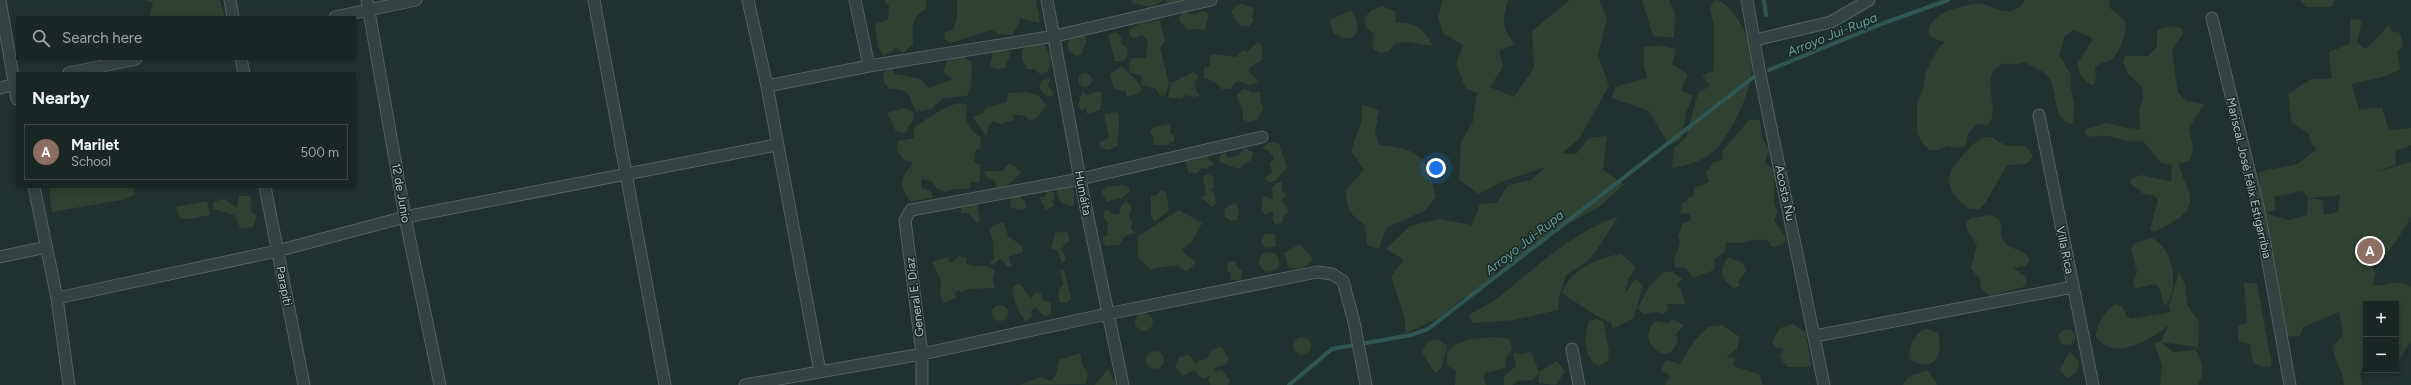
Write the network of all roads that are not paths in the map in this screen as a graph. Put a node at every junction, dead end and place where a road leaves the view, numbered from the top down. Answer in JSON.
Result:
{"nodes":[{"id":1,"x":0,"y":0,"type":"edge"},
{"id":2,"x":230,"y":0,"type":"edge"},
{"id":3,"x":416,"y":0,"type":"edge"},
{"id":4,"x":594,"y":0,"type":"edge"},
{"id":5,"x":748,"y":0,"type":"edge"},
{"id":6,"x":855,"y":0,"type":"edge"},
{"id":7,"x":1047,"y":0,"type":"edge"},
{"id":8,"x":1211,"y":0,"type":"edge"},
{"id":9,"x":1748,"y":0,"type":"edge"},
{"id":10,"x":1870,"y":0,"type":"edge"},
{"id":11,"x":367,"y":5,"type":"edge"},
{"id":12,"x":233,"y":16,"type":"edge"},
{"id":13,"x":338,"y":16,"type":"edge"},
{"id":14,"x":2212,"y":18,"type":"dead end"},
{"id":15,"x":1055,"y":36,"type":"junction"},
{"id":16,"x":1755,"y":40,"type":"junction"},
{"id":17,"x":131,"y":60,"type":"edge"},
{"id":18,"x":241,"y":60,"type":"edge"},
{"id":19,"x":868,"y":66,"type":"junction"},
{"id":20,"x":74,"y":72,"type":"edge"},
{"id":21,"x":244,"y":72,"type":"edge"},
{"id":22,"x":16,"y":84,"type":"edge"},
{"id":23,"x":767,"y":86,"type":"junction"},
{"id":24,"x":0,"y":88,"type":"edge"},
{"id":25,"x":2039,"y":115,"type":"dead end"},
{"id":26,"x":1262,"y":137,"type":"dead end"},
{"id":27,"x":776,"y":145,"type":"junction"},
{"id":28,"x":627,"y":172,"type":"junction"},
{"id":29,"x":1080,"y":179,"type":"junction"},
{"id":30,"x":34,"y":188,"type":"edge"},
{"id":31,"x":265,"y":188,"type":"edge"},
{"id":32,"x":406,"y":218,"type":"junction"},
{"id":33,"x":46,"y":247,"type":"junction"},
{"id":34,"x":277,"y":251,"type":"junction"},
{"id":35,"x":0,"y":257,"type":"edge"},
{"id":36,"x":2073,"y":287,"type":"junction"},
{"id":37,"x":57,"y":298,"type":"junction"},
{"id":38,"x":1107,"y":314,"type":"junction"},
{"id":39,"x":1815,"y":336,"type":"junction"},
{"id":40,"x":1572,"y":349,"type":"dead end"},
{"id":41,"x":922,"y":354,"type":"junction"},
{"id":42,"x":820,"y":372,"type":"junction"},
{"id":43,"x":70,"y":385,"type":"edge"},
{"id":44,"x":304,"y":385,"type":"edge"},
{"id":45,"x":440,"y":385,"type":"edge"},
{"id":46,"x":665,"y":385,"type":"edge"},
{"id":47,"x":745,"y":385,"type":"edge"},
{"id":48,"x":922,"y":385,"type":"edge"},
{"id":49,"x":1123,"y":385,"type":"edge"},
{"id":50,"x":1366,"y":385,"type":"edge"},
{"id":51,"x":1579,"y":385,"type":"edge"},
{"id":52,"x":1824,"y":385,"type":"edge"},
{"id":53,"x":2093,"y":385,"type":"edge"},
{"id":54,"x":2290,"y":385,"type":"edge"}],
"edges":[{"from":1,"to":22,"type":"street"},
{"from":2,"to":12,"type":"street"},
{"from":3,"to":11,"type":"street"},
{"from":4,"to":28,"type":"street"},
{"from":5,"to":23,"type":"street"},
{"from":6,"to":19,"type":"street"},
{"from":7,"to":15,"type":"street","name":"Humáita"},
{"from":8,"to":15,"type":"street"},
{"from":9,"to":16,"type":"street","name":"Acosta Ñu"},
{"from":10,"to":16,"type":"street"},
{"from":11,"to":13,"type":"street"},
{"from":11,"to":32,"type":"street","name":"12 de Junio"},
{"from":14,"to":54,"type":"street","name":"Mariscal. José Félix Estigarribia"},
{"from":15,"to":19,"type":"street"},
{"from":15,"to":29,"type":"street","name":"Humáita"},
{"from":16,"to":39,"type":"street","name":"Acosta Ñu"},
{"from":17,"to":20,"type":"street"},
{"from":18,"to":21,"type":"street"},
{"from":19,"to":23,"type":"street"},
{"from":22,"to":24,"type":"street"},
{"from":23,"to":27,"type":"street"},
{"from":25,"to":36,"type":"street","name":"Villa Rica"},
{"from":26,"to":29,"type":"street"},
{"from":27,"to":28,"type":"street"},
{"from":27,"to":42,"type":"street"},
{"from":28,"to":32,"type":"street"},
{"from":28,"to":46,"type":"street"},
{"from":29,"to":38,"type":"street","name":"Humáita"},
{"from":29,"to":41,"type":"street","name":"General E. Díaz"},
{"from":30,"to":33,"type":"street"},
{"from":31,"to":34,"type":"street","name":"Parapiti"},
{"from":32,"to":34,"type":"street"},
{"from":32,"to":45,"type":"street","name":"12 de Junio"},
{"from":33,"to":35,"type":"street"},
{"from":33,"to":37,"type":"street"},
{"from":34,"to":37,"type":"street"},
{"from":34,"to":44,"type":"street","name":"Parapiti"},
{"from":36,"to":39,"type":"street"},
{"from":36,"to":53,"type":"street","name":"Villa Rica"},
{"from":37,"to":43,"type":"street"},
{"from":38,"to":41,"type":"street"},
{"from":38,"to":49,"type":"street","name":"Humáita"},
{"from":38,"to":50,"type":"street"},
{"from":39,"to":52,"type":"street","name":"Acosta Ñu"},
{"from":40,"to":51,"type":"street"},
{"from":41,"to":42,"type":"street"},
{"from":41,"to":48,"type":"street","name":"General E. Díaz"},
{"from":42,"to":47,"type":"street"}]}
